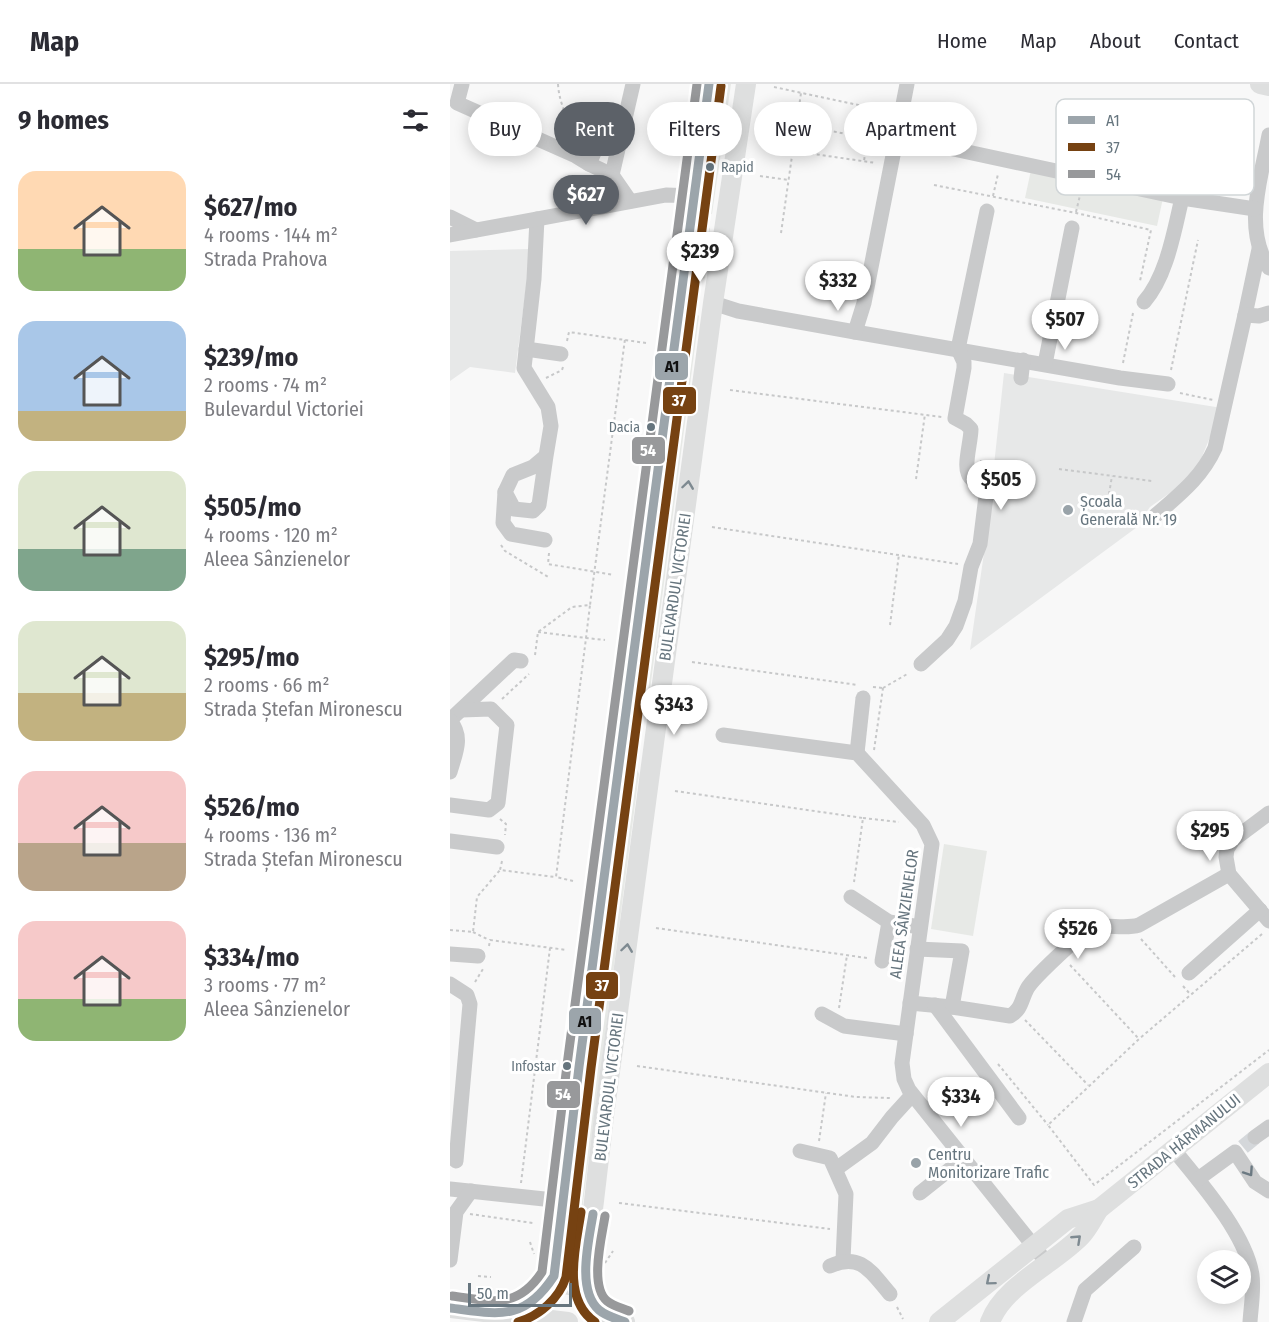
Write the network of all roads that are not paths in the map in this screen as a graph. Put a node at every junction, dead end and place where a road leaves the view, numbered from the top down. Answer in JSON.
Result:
{"nodes":[{"id":1,"x":462,"y":84,"type":"edge"},
{"id":2,"x":633,"y":84,"type":"edge"},
{"id":3,"x":710,"y":84,"type":"edge"},
{"id":4,"x":746,"y":84,"type":"edge"},
{"id":5,"x":906,"y":84,"type":"edge"},
{"id":6,"x":1260,"y":84,"type":"edge"},
{"id":7,"x":1269,"y":86,"type":"edge"},
{"id":8,"x":1269,"y":135,"type":"edge"},
{"id":9,"x":977,"y":154,"type":"edge"},
{"id":10,"x":585,"y":156,"type":"edge"},
{"id":11,"x":582,"y":160,"type":"junction"},
{"id":12,"x":1056,"y":171,"type":"edge"},
{"id":13,"x":612,"y":175,"type":"junction"},
{"id":14,"x":1168,"y":195,"type":"edge"},
{"id":15,"x":695,"y":196,"type":"junction"},
{"id":16,"x":1182,"y":198,"type":"junction"},
{"id":17,"x":630,"y":201,"type":"junction"},
{"id":18,"x":1255,"y":209,"type":"junction"},
{"id":19,"x":987,"y":211,"type":"dead end"},
{"id":20,"x":450,"y":217,"type":"edge"},
{"id":21,"x":537,"y":219,"type":"junction"},
{"id":22,"x":1074,"y":220,"type":"road end"},
{"id":23,"x":476,"y":230,"type":"junction"},
{"id":24,"x":450,"y":235,"type":"edge"},
{"id":25,"x":1259,"y":249,"type":"junction"},
{"id":26,"x":1269,"y":268,"type":"edge"},
{"id":27,"x":681,"y":299,"type":"junction"},
{"id":28,"x":1144,"y":302,"type":"dead end"},
{"id":29,"x":713,"y":303,"type":"junction"},
{"id":30,"x":1269,"y":313,"type":"edge"},
{"id":31,"x":1245,"y":315,"type":"junction"},
{"id":32,"x":855,"y":332,"type":"junction"},
{"id":33,"x":526,"y":349,"type":"junction"},
{"id":34,"x":958,"y":349,"type":"junction"},
{"id":35,"x":561,"y":354,"type":"dead end"},
{"id":36,"x":1023,"y":360,"type":"junction"},
{"id":37,"x":1045,"y":364,"type":"junction"},
{"id":38,"x":1021,"y":378,"type":"dead end"},
{"id":39,"x":1168,"y":384,"type":"road end"},
{"id":40,"x":546,"y":456,"type":"junction"},
{"id":41,"x":505,"y":492,"type":"junction"},
{"id":42,"x":1156,"y":514,"type":"dead end"},
{"id":43,"x":547,"y":546,"type":"road end"},
{"id":44,"x":529,"y":664,"type":"road end"},
{"id":45,"x":921,"y":664,"type":"road end"},
{"id":46,"x":865,"y":690,"type":"road end"},
{"id":47,"x":454,"y":717,"type":"edge"},
{"id":48,"x":625,"y":729,"type":"junction"},
{"id":49,"x":655,"y":733,"type":"junction"},
{"id":50,"x":723,"y":735,"type":"dead end"},
{"id":51,"x":857,"y":753,"type":"junction"},
{"id":52,"x":450,"y":772,"type":"edge"},
{"id":53,"x":450,"y":805,"type":"edge"},
{"id":54,"x":1269,"y":813,"type":"edge"},
{"id":55,"x":450,"y":841,"type":"edge"},
{"id":56,"x":501,"y":847,"type":"road end"},
{"id":57,"x":1229,"y":874,"type":"junction"},
{"id":58,"x":851,"y":897,"type":"road end"},
{"id":59,"x":1264,"y":916,"type":"edge"},
{"id":60,"x":889,"y":922,"type":"junction"},
{"id":61,"x":920,"y":927,"type":"junction"},
{"id":62,"x":917,"y":949,"type":"junction"},
{"id":63,"x":450,"y":954,"type":"edge"},
{"id":64,"x":484,"y":957,"type":"road end"},
{"id":65,"x":882,"y":961,"type":"road end"},
{"id":66,"x":1182,"y":979,"type":"road end"},
{"id":67,"x":450,"y":984,"type":"edge"},
{"id":68,"x":910,"y":1004,"type":"junction"},
{"id":69,"x":935,"y":1005,"type":"junction"},
{"id":70,"x":952,"y":1007,"type":"junction"},
{"id":71,"x":822,"y":1014,"type":"dead end"},
{"id":72,"x":906,"y":1034,"type":"junction"},
{"id":73,"x":1267,"y":1078,"type":"edge"},
{"id":74,"x":910,"y":1092,"type":"junction"},
{"id":75,"x":1019,"y":1118,"type":"dead end"},
{"id":76,"x":1269,"y":1126,"type":"edge"},
{"id":77,"x":1255,"y":1137,"type":"tunnel mouth"},
{"id":78,"x":1174,"y":1150,"type":"junction"},
{"id":79,"x":800,"y":1151,"type":"dead end"},
{"id":80,"x":964,"y":1158,"type":"junction"},
{"id":81,"x":456,"y":1161,"type":"dead end"},
{"id":82,"x":836,"y":1169,"type":"junction"},
{"id":83,"x":1198,"y":1179,"type":"junction"},
{"id":84,"x":450,"y":1189,"type":"edge"},
{"id":85,"x":471,"y":1191,"type":"junction"},
{"id":86,"x":1269,"y":1191,"type":"edge"},
{"id":87,"x":920,"y":1193,"type":"dead end"},
{"id":88,"x":563,"y":1201,"type":"junction"},
{"id":89,"x":1099,"y":1209,"type":"junction"},
{"id":90,"x":1033,"y":1245,"type":"junction"},
{"id":91,"x":1134,"y":1247,"type":"dead end"},
{"id":92,"x":450,"y":1260,"type":"edge"},
{"id":93,"x":1047,"y":1263,"type":"junction"},
{"id":94,"x":554,"y":1275,"type":"junction"},
{"id":95,"x":585,"y":1277,"type":"junction"},
{"id":96,"x":890,"y":1294,"type":"dead end"},
{"id":97,"x":450,"y":1308,"type":"edge"},
{"id":98,"x":512,"y":1315,"type":"junction"},
{"id":99,"x":547,"y":1321,"type":"edge"},
{"id":100,"x":568,"y":1322,"type":"edge"},
{"id":101,"x":625,"y":1322,"type":"edge"},
{"id":102,"x":939,"y":1322,"type":"edge"},
{"id":103,"x":990,"y":1322,"type":"edge"},
{"id":104,"x":1074,"y":1322,"type":"edge"},
{"id":105,"x":1250,"y":1322,"type":"edge"}],
"edges":[{"from":1,"to":11,"type":"street"},
{"from":2,"to":13,"type":"street"},
{"from":3,"to":15,"type":"main road","name":"BULEVARDUL VICTORIEI"},
{"from":4,"to":29,"type":"main road","name":"BULEVARDUL VICTORIEI"},
{"from":5,"to":32,"type":"street"},
{"from":6,"to":7,"type":"main road"},
{"from":8,"to":18,"type":"street"},
{"from":9,"to":12,"type":"street"},
{"from":10,"to":11,"type":"street"},
{"from":11,"to":13,"type":"street"},
{"from":13,"to":17,"type":"street"},
{"from":14,"to":16,"type":"street"},
{"from":15,"to":17,"type":"street"},
{"from":15,"to":27,"type":"main road","name":"BULEVARDUL VICTORIEI"},
{"from":16,"to":18,"type":"street"},
{"from":16,"to":28,"type":"street"},
{"from":17,"to":21,"type":"street"},
{"from":18,"to":25,"type":"street"},
{"from":19,"to":34,"type":"street"},
{"from":20,"to":23,"type":"street"},
{"from":21,"to":23,"type":"street"},
{"from":21,"to":33,"type":"street"},
{"from":22,"to":37,"type":"street"},
{"from":23,"to":24,"type":"street"},
{"from":25,"to":26,"type":"street"},
{"from":25,"to":31,"type":"street"},
{"from":27,"to":29,"type":"main road"},
{"from":27,"to":48,"type":"main road","name":"BULEVARDUL VICTORIEI"},
{"from":29,"to":32,"type":"street"},
{"from":49,"to":29,"type":"main road","name":"BULEVARDUL VICTORIEI","one_way":true},
{"from":30,"to":31,"type":"street"},
{"from":31,"to":42,"type":"street"},
{"from":32,"to":34,"type":"street"},
{"from":33,"to":35,"type":"street"},
{"from":33,"to":40,"type":"street"},
{"from":34,"to":36,"type":"street"},
{"from":34,"to":45,"type":"street"},
{"from":36,"to":37,"type":"street"},
{"from":36,"to":38,"type":"street"},
{"from":37,"to":39,"type":"street"},
{"from":40,"to":41,"type":"street"},
{"from":40,"to":41,"type":"street"},
{"from":41,"to":43,"type":"street"},
{"from":44,"to":47,"type":"street"},
{"from":46,"to":51,"type":"street"},
{"from":47,"to":52,"type":"street"},
{"from":47,"to":53,"type":"street"},
{"from":48,"to":49,"type":"main road"},
{"from":48,"to":88,"type":"main road","name":"BULEVARDUL VICTORIEI"},
{"from":95,"to":49,"type":"main road","name":"BULEVARDUL VICTORIEI","one_way":true},
{"from":50,"to":51,"type":"street"},
{"from":51,"to":61,"type":"street","name":"ALEEA SÂNZIENELOR"},
{"from":54,"to":57,"type":"street"},
{"from":55,"to":56,"type":"street"},
{"from":57,"to":59,"type":"street"},
{"from":57,"to":70,"type":"street"},
{"from":58,"to":60,"type":"street"},
{"from":59,"to":66,"type":"street"},
{"from":60,"to":61,"type":"street"},
{"from":60,"to":65,"type":"street"},
{"from":61,"to":62,"type":"street","name":"ALEEA SÂNZIENELOR"},
{"from":62,"to":68,"type":"street","name":"ALEEA SÂNZIENELOR"},
{"from":62,"to":70,"type":"street"},
{"from":63,"to":64,"type":"street"},
{"from":67,"to":81,"type":"street"},
{"from":68,"to":69,"type":"street"},
{"from":68,"to":72,"type":"street","name":"ALEEA SÂNZIENELOR"},
{"from":69,"to":70,"type":"street"},
{"from":69,"to":75,"type":"street"},
{"from":71,"to":72,"type":"street"},
{"from":72,"to":74,"type":"street","name":"ALEEA SÂNZIENELOR"},
{"from":73,"to":78,"type":"main road","name":"STRADA HĂRMANULUI"},
{"from":74,"to":80,"type":"street","name":"ALEEA SÂNZIENELOR"},
{"from":74,"to":82,"type":"street"},
{"from":76,"to":77,"type":"street"},
{"from":78,"to":83,"type":"street"},
{"from":78,"to":89,"type":"main road","name":"STRADA HĂRMANULUI"},
{"from":79,"to":82,"type":"street"},
{"from":80,"to":87,"type":"street"},
{"from":80,"to":90,"type":"street","name":"ALEEA SÂNZIENELOR"},
{"from":82,"to":96,"type":"street"},
{"from":83,"to":86,"type":"street","one_way":true},
{"from":83,"to":105,"type":"street"},
{"from":84,"to":85,"type":"street"},
{"from":85,"to":88,"type":"street"},
{"from":85,"to":92,"type":"street"},
{"from":88,"to":94,"type":"main road","name":"BULEVARDUL VICTORIEI"},
{"from":89,"to":90,"type":"main road","name":"STRADA HĂRMANULUI"},
{"from":93,"to":89,"type":"main road","name":"STRADA HĂRMANULUI","one_way":true},
{"from":90,"to":93,"type":"street","name":"ALEEA SÂNZIENELOR"},
{"from":90,"to":102,"type":"main road","name":"STRADA HĂRMANULUI","one_way":true},
{"from":91,"to":104,"type":"street"},
{"from":93,"to":103,"type":"main road","name":"STRADA HĂRMANULUI"},
{"from":94,"to":95,"type":"main road"},
{"from":94,"to":98,"type":"main road","name":"BULEVARDUL VICTORIEI"},
{"from":95,"to":101,"type":"main road","name":"BULEVARDUL VICTORIEI"},
{"from":97,"to":98,"type":"main road"},
{"from":98,"to":99,"type":"main road"},
{"from":99,"to":100,"type":"main road"}]}
